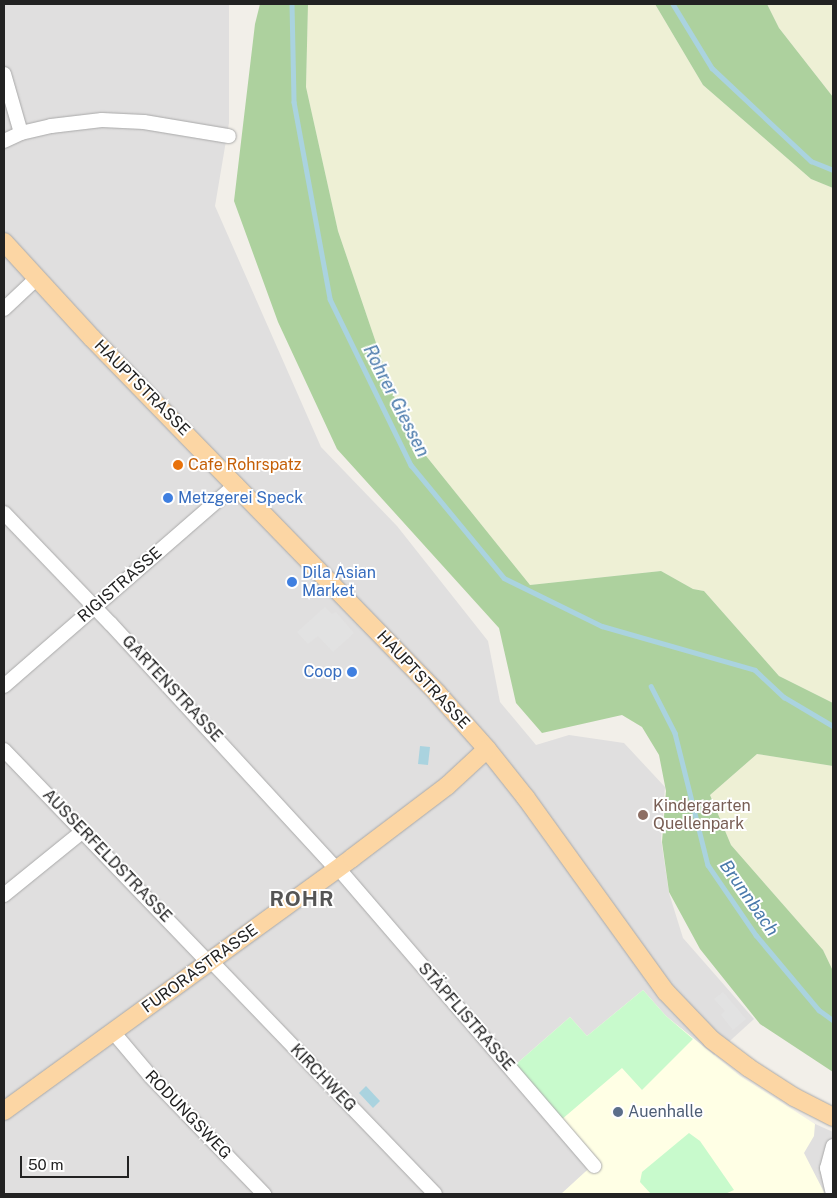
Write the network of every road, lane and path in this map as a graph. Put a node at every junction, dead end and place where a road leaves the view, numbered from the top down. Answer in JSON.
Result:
{"nodes":[{"id":1,"x":4,"y":74,"type":"edge"},
{"id":2,"x":21,"y":133,"type":"junction"},
{"id":3,"x":229,"y":136,"type":"dead end"},
{"id":4,"x":4,"y":141,"type":"edge"},
{"id":5,"x":4,"y":242,"type":"edge"},
{"id":6,"x":37,"y":278,"type":"junction"},
{"id":7,"x":4,"y":309,"type":"edge"},
{"id":8,"x":236,"y":484,"type":"junction"},
{"id":9,"x":4,"y":513,"type":"edge"},
{"id":10,"x":95,"y":607,"type":"junction"},
{"id":11,"x":4,"y":686,"type":"edge"},
{"id":12,"x":4,"y":750,"type":"edge"},
{"id":13,"x":488,"y":750,"type":"junction"},
{"id":14,"x":83,"y":830,"type":"junction"},
{"id":15,"x":337,"y":868,"type":"junction"},
{"id":16,"x":4,"y":895,"type":"edge"},
{"id":17,"x":210,"y":962,"type":"junction"},
{"id":18,"x":114,"y":1033,"type":"junction"},
{"id":19,"x":4,"y":1111,"type":"edge"},
{"id":20,"x":833,"y":1117,"type":"edge"},
{"id":21,"x":833,"y":1146,"type":"edge"},
{"id":22,"x":594,"y":1166,"type":"dead end"},
{"id":23,"x":264,"y":1194,"type":"edge"},
{"id":24,"x":435,"y":1194,"type":"edge"},
{"id":25,"x":833,"y":1194,"type":"edge"}],
"edges":[{"from":1,"to":2,"type":"street"},
{"from":2,"to":3,"type":"street"},
{"from":2,"to":4,"type":"street"},
{"from":5,"to":6,"type":"main road","name":"HAUPTSTRASSE"},
{"from":6,"to":7,"type":"street"},
{"from":6,"to":8,"type":"main road","name":"HAUPTSTRASSE"},
{"from":8,"to":10,"type":"street","name":"RIGISTRASSE"},
{"from":8,"to":13,"type":"main road","name":"HAUPTSTRASSE"},
{"from":9,"to":10,"type":"street","name":"GARTENSTRASSE"},
{"from":10,"to":11,"type":"street","name":"RIGISTRASSE"},
{"from":10,"to":15,"type":"street","name":"GARTENSTRASSE"},
{"from":12,"to":14,"type":"street","name":"AUSSERFELDSTRASSE"},
{"from":13,"to":15,"type":"main road","name":"FURORASTRASSE"},
{"from":13,"to":20,"type":"main road","name":"HAUPTSTRASSE"},
{"from":14,"to":16,"type":"street"},
{"from":14,"to":17,"type":"street","name":"AUSSERFELDSTRASSE"},
{"from":15,"to":17,"type":"main road","name":"FURORASTRASSE"},
{"from":15,"to":22,"type":"street","name":"STÄPFLISTRASSE"},
{"from":17,"to":18,"type":"main road","name":"FURORASTRASSE"},
{"from":17,"to":24,"type":"street","name":"KIRCHWEG"},
{"from":18,"to":19,"type":"main road","name":"FURORASTRASSE"},
{"from":18,"to":23,"type":"street","name":"RODUNGSWEG"},
{"from":21,"to":25,"type":"street"}]}
